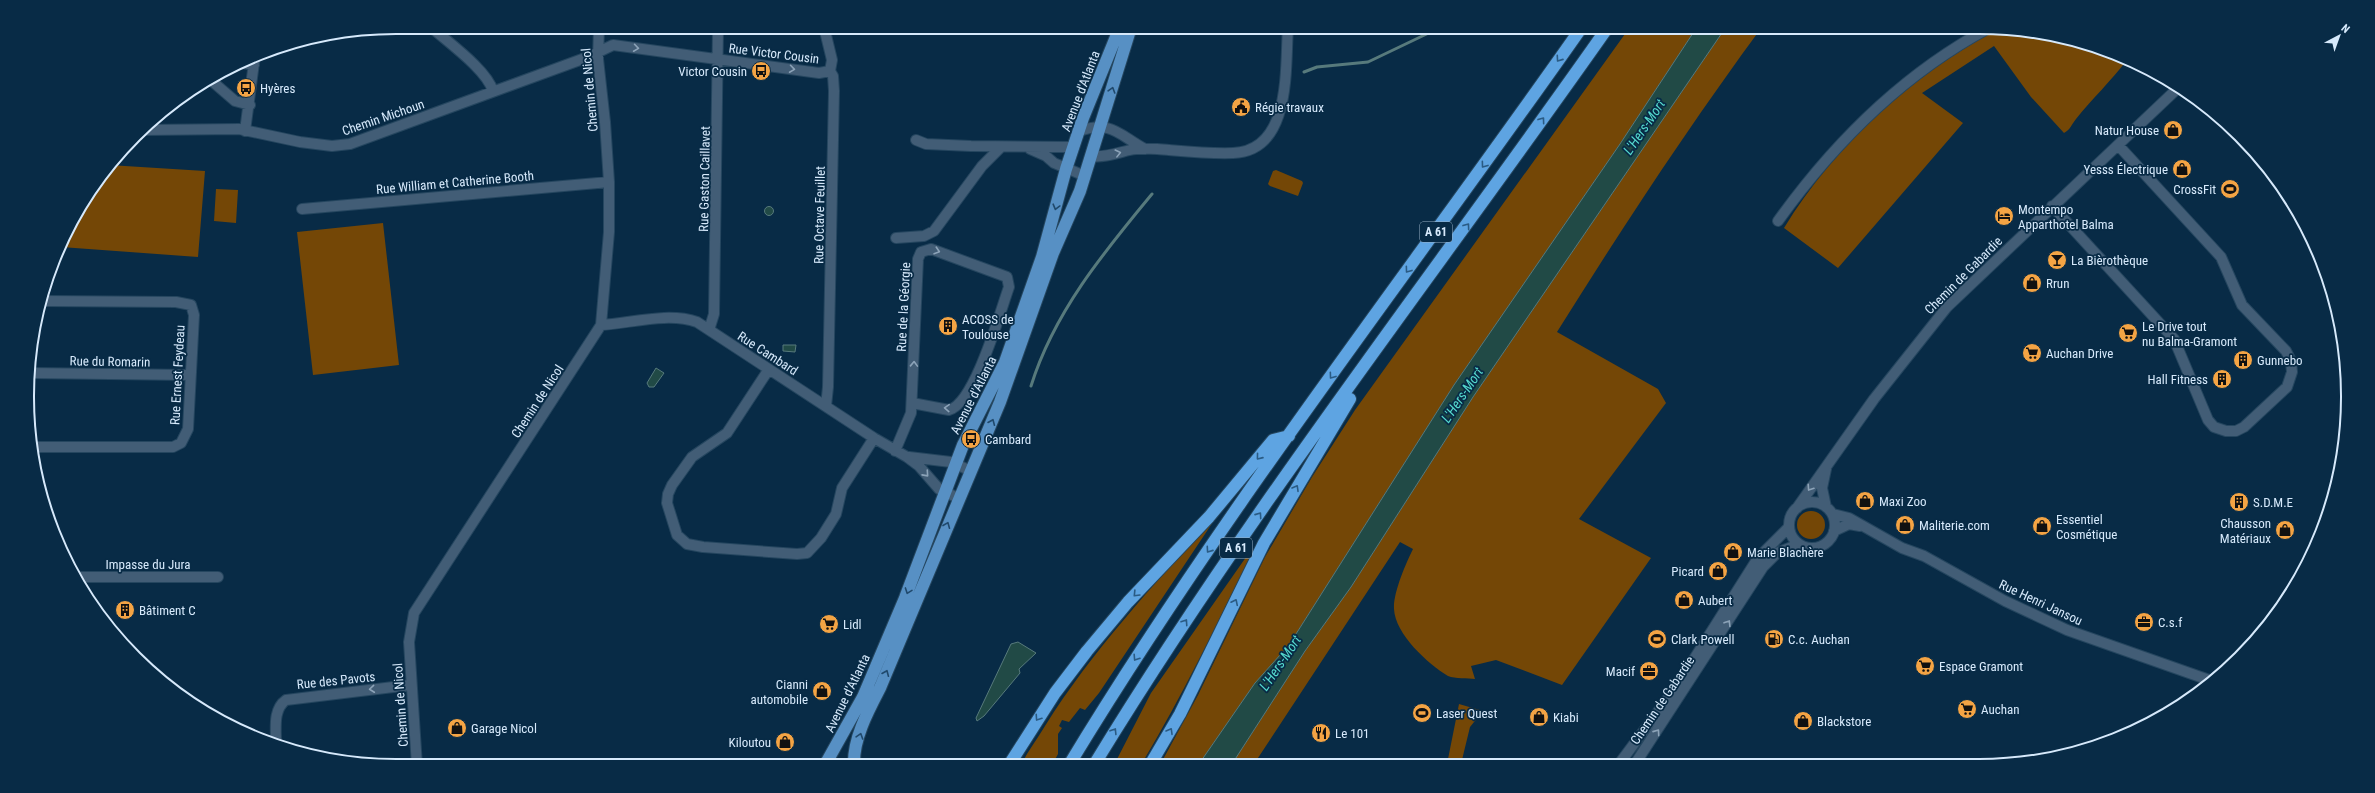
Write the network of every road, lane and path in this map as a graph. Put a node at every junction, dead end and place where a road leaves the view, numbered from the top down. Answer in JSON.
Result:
{"nodes":[{"id":1,"x":439,"y":34,"type":"edge"},
{"id":2,"x":599,"y":34,"type":"edge"},
{"id":3,"x":718,"y":34,"type":"edge"},
{"id":4,"x":826,"y":34,"type":"edge"},
{"id":5,"x":1117,"y":34,"type":"edge"},
{"id":6,"x":1129,"y":34,"type":"edge"},
{"id":7,"x":1287,"y":34,"type":"edge"},
{"id":8,"x":1577,"y":34,"type":"edge"},
{"id":9,"x":1603,"y":34,"type":"edge"},
{"id":10,"x":1979,"y":34,"type":"edge"},
{"id":11,"x":598,"y":51,"type":"junction"},
{"id":12,"x":719,"y":60,"type":"junction"},
{"id":13,"x":255,"y":63,"type":"edge"},
{"id":14,"x":830,"y":71,"type":"junction"},
{"id":15,"x":214,"y":83,"type":"edge"},
{"id":16,"x":493,"y":91,"type":"junction"},
{"id":17,"x":2174,"y":92,"type":"edge"},
{"id":18,"x":250,"y":105,"type":"junction"},
{"id":19,"x":1101,"y":128,"type":"junction"},
{"id":20,"x":151,"y":130,"type":"edge"},
{"id":21,"x":245,"y":131,"type":"junction"},
{"id":22,"x":1079,"y":131,"type":"junction"},
{"id":23,"x":916,"y":140,"type":"dead end"},
{"id":24,"x":2118,"y":145,"type":"junction"},
{"id":25,"x":1001,"y":147,"type":"junction"},
{"id":26,"x":1074,"y":147,"type":"junction"},
{"id":27,"x":1024,"y":148,"type":"junction"},
{"id":28,"x":1145,"y":149,"type":"junction"},
{"id":29,"x":1091,"y":156,"type":"junction"},
{"id":30,"x":1066,"y":169,"type":"junction"},
{"id":31,"x":1085,"y":176,"type":"junction"},
{"id":32,"x":609,"y":182,"type":"junction"},
{"id":33,"x":2052,"y":206,"type":"junction"},
{"id":34,"x":302,"y":209,"type":"dead end"},
{"id":35,"x":1778,"y":221,"type":"dead end"},
{"id":36,"x":896,"y":238,"type":"dead end"},
{"id":37,"x":47,"y":301,"type":"edge"},
{"id":38,"x":601,"y":325,"type":"junction"},
{"id":39,"x":709,"y":330,"type":"junction"},
{"id":40,"x":1387,"y":337,"type":"junction"},
{"id":41,"x":769,"y":369,"type":"junction"},
{"id":42,"x":35,"y":373,"type":"edge"},
{"id":43,"x":190,"y":375,"type":"junction"},
{"id":44,"x":912,"y":403,"type":"junction"},
{"id":45,"x":826,"y":406,"type":"junction"},
{"id":46,"x":1289,"y":436,"type":"junction"},
{"id":47,"x":874,"y":438,"type":"junction"},
{"id":48,"x":38,"y":447,"type":"edge"},
{"id":49,"x":895,"y":451,"type":"junction"},
{"id":50,"x":907,"y":457,"type":"junction"},
{"id":51,"x":956,"y":464,"type":"junction"},
{"id":52,"x":1826,"y":470,"type":"junction"},
{"id":53,"x":971,"y":471,"type":"junction"},
{"id":54,"x":944,"y":493,"type":"junction"},
{"id":55,"x":958,"y":498,"type":"junction"},
{"id":56,"x":1797,"y":508,"type":"junction"},
{"id":57,"x":1829,"y":510,"type":"junction"},
{"id":58,"x":1789,"y":527,"type":"junction"},
{"id":59,"x":1868,"y":528,"type":"junction"},
{"id":60,"x":1834,"y":531,"type":"junction"},
{"id":61,"x":1800,"y":544,"type":"junction"},
{"id":62,"x":82,"y":577,"type":"edge"},
{"id":63,"x":218,"y":577,"type":"dead end"},
{"id":64,"x":2206,"y":679,"type":"edge"},
{"id":65,"x":410,"y":685,"type":"junction"},
{"id":66,"x":276,"y":738,"type":"edge"},
{"id":67,"x":417,"y":759,"type":"edge"},
{"id":68,"x":828,"y":759,"type":"edge"},
{"id":69,"x":855,"y":759,"type":"edge"},
{"id":70,"x":1013,"y":759,"type":"edge"},
{"id":71,"x":1073,"y":759,"type":"edge"},
{"id":72,"x":1098,"y":759,"type":"edge"},
{"id":73,"x":1154,"y":759,"type":"edge"},
{"id":74,"x":1622,"y":759,"type":"edge"},
{"id":75,"x":1638,"y":759,"type":"edge"}],
"edges":[{"from":1,"to":16,"type":"street"},
{"from":2,"to":11,"type":"street","name":"Chemin de Nicol"},
{"from":3,"to":12,"type":"street","name":"Rue Gaston Caillavet"},
{"from":4,"to":14,"type":"street","name":"Rue Octave Feuillet"},
{"from":5,"to":22,"type":"main road","name":"Avenue d'Atlanta"},
{"from":19,"to":6,"type":"main road","name":"Avenue d'Atlanta","one_way":true},
{"from":7,"to":28,"type":"street"},
{"from":8,"to":46,"type":"highway","number":"A 61","one_way":true},
{"from":40,"to":9,"type":"highway","number":"A 61","one_way":true},
{"from":10,"to":35,"type":"street"},
{"from":11,"to":12,"type":"street","name":"Rue Victor Cousin","one_way":true},
{"from":11,"to":16,"type":"street","name":"Chemin Michoun"},
{"from":11,"to":32,"type":"street","name":"Chemin de Nicol"},
{"from":12,"to":14,"type":"street","name":"Rue Victor Cousin","one_way":true},
{"from":12,"to":39,"type":"street","name":"Rue Gaston Caillavet"},
{"from":13,"to":18,"type":"street"},
{"from":14,"to":45,"type":"street","name":"Rue Octave Feuillet"},
{"from":15,"to":18,"type":"street"},
{"from":16,"to":21,"type":"street","name":"Chemin Michoun"},
{"from":17,"to":24,"type":"street","name":"Chemin de Gabardie"},
{"from":18,"to":21,"type":"street"},
{"from":19,"to":22,"type":"street"},
{"from":19,"to":28,"type":"street"},
{"from":19,"to":29,"type":"main road","name":"Avenue d'Atlanta"},
{"from":20,"to":21,"type":"street","name":"Chemin Michoun"},
{"from":22,"to":26,"type":"main road","name":"Avenue d'Atlanta"},
{"from":23,"to":25,"type":"street"},
{"from":24,"to":33,"type":"street","name":"Chemin de Gabardie"},
{"from":24,"to":33,"type":"street"},
{"from":25,"to":27,"type":"street"},
{"from":25,"to":36,"type":"street"},
{"from":26,"to":27,"type":"street"},
{"from":26,"to":29,"type":"main road"},
{"from":26,"to":30,"type":"main road","name":"Avenue d'Atlanta"},
{"from":27,"to":30,"type":"street"},
{"from":29,"to":28,"type":"street","one_way":true},
{"from":29,"to":31,"type":"main road","name":"Avenue d'Atlanta"},
{"from":30,"to":31,"type":"street"},
{"from":30,"to":51,"type":"main road","name":"Avenue d'Atlanta","one_way":true},
{"from":53,"to":31,"type":"main road","name":"Avenue d'Atlanta","one_way":true},
{"from":32,"to":34,"type":"street","name":"Rue William et Catherine Booth"},
{"from":32,"to":38,"type":"street","name":"Chemin de Nicol"},
{"from":33,"to":52,"type":"street","name":"Chemin de Gabardie"},
{"from":37,"to":43,"type":"street","name":"Rue Ernest Feydeau"},
{"from":38,"to":39,"type":"street","name":"Rue Cambard"},
{"from":38,"to":65,"type":"street","name":"Chemin de Nicol"},
{"from":39,"to":41,"type":"street","name":"Rue Cambard"},
{"from":72,"to":40,"type":"highway","number":"A 61","one_way":true},
{"from":73,"to":40,"type":"highway","one_way":true},
{"from":41,"to":45,"type":"street","name":"Rue Cambard"},
{"from":41,"to":47,"type":"street"},
{"from":42,"to":43,"type":"street","name":"Rue du Romarin"},
{"from":43,"to":48,"type":"street","name":"Rue Ernest Feydeau"},
{"from":44,"to":44,"type":"street","name":"Rue de la Géorgie","one_way":true},
{"from":44,"to":49,"type":"street","name":"Rue de la Géorgie"},
{"from":45,"to":47,"type":"street","name":"Rue Cambard"},
{"from":46,"to":70,"type":"highway","one_way":true},
{"from":46,"to":71,"type":"highway","number":"A 61","one_way":true},
{"from":47,"to":49,"type":"street","name":"Rue Cambard"},
{"from":49,"to":50,"type":"street","name":"Rue Cambard"},
{"from":50,"to":51,"type":"street","name":"Rue Cambard"},
{"from":50,"to":54,"type":"street","name":"Rue Cambard","one_way":true},
{"from":51,"to":53,"type":"street","name":"Rue Cambard"},
{"from":51,"to":54,"type":"main road","name":"Avenue d'Atlanta"},
{"from":52,"to":56,"type":"street","name":"Chemin de Gabardie","one_way":true},
{"from":52,"to":57,"type":"street","name":"Chemin de Gabardie"},
{"from":53,"to":55,"type":"main road","name":"Avenue d'Atlanta"},
{"from":54,"to":55,"type":"street","name":"Rue Cambard"},
{"from":54,"to":68,"type":"main road","name":"Avenue d'Atlanta","one_way":true},
{"from":69,"to":55,"type":"main road","name":"Avenue d'Atlanta","one_way":true},
{"from":56,"to":57,"type":"street"},
{"from":56,"to":58,"type":"street"},
{"from":57,"to":59,"type":"street","name":"Rue Henri Jansou"},
{"from":57,"to":60,"type":"street"},
{"from":58,"to":61,"type":"street"},
{"from":58,"to":74,"type":"street","name":"Chemin de Gabardie"},
{"from":59,"to":60,"type":"street","name":"Rue Henri Jansou"},
{"from":59,"to":64,"type":"street","name":"Rue Henri Jansou"},
{"from":60,"to":61,"type":"street"},
{"from":75,"to":61,"type":"street","name":"Chemin de Gabardie","one_way":true},
{"from":62,"to":63,"type":"street","name":"Impasse du Jura"},
{"from":65,"to":66,"type":"street","name":"Rue des Pavots","one_way":true},
{"from":65,"to":67,"type":"street","name":"Chemin de Nicol"}]}
